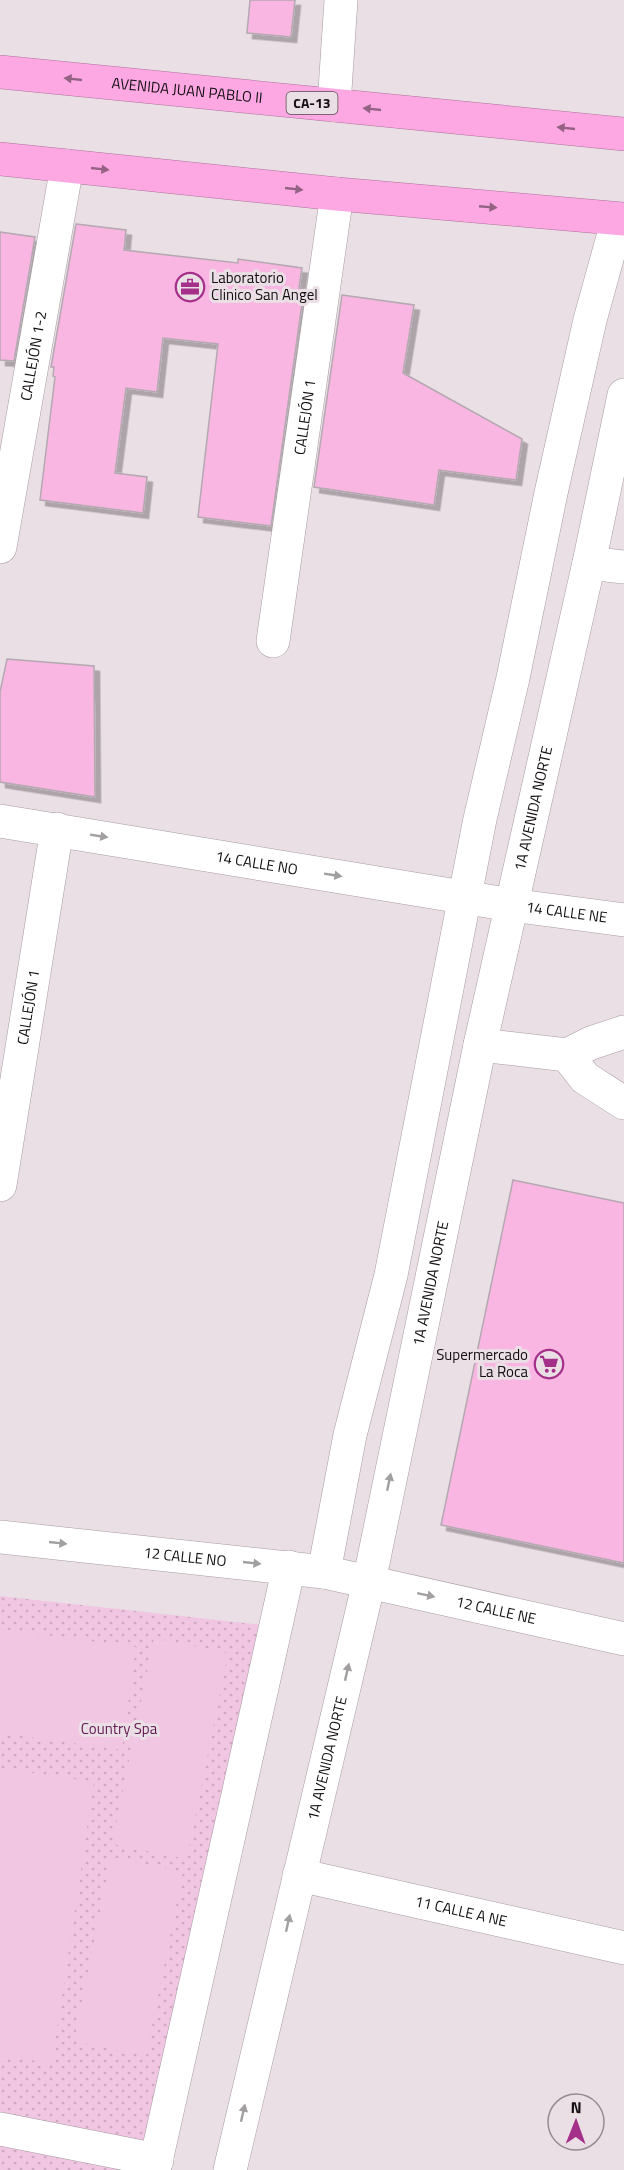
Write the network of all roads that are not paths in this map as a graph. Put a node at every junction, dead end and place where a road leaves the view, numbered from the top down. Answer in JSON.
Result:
{"nodes":[{"id":1,"x":341,"y":0,"type":"edge"},
{"id":2,"x":0,"y":72,"type":"edge"},
{"id":3,"x":334,"y":105,"type":"junction"},
{"id":4,"x":624,"y":134,"type":"edge"},
{"id":5,"x":0,"y":159,"type":"edge"},
{"id":6,"x":67,"y":166,"type":"junction"},
{"id":7,"x":337,"y":194,"type":"junction"},
{"id":8,"x":621,"y":219,"type":"edge"},
{"id":9,"x":624,"y":395,"type":"edge"},
{"id":10,"x":0,"y":547,"type":"edge"},
{"id":11,"x":589,"y":563,"type":"junction"},
{"id":12,"x":624,"y":567,"type":"edge"},
{"id":13,"x":273,"y":641,"type":"dead end"},
{"id":14,"x":0,"y":821,"type":"edge"},
{"id":15,"x":57,"y":829,"type":"junction"},
{"id":16,"x":465,"y":897,"type":"junction"},
{"id":17,"x":511,"y":905,"type":"junction"},
{"id":18,"x":624,"y":920,"type":"edge"},
{"id":19,"x":624,"y":1032,"type":"edge"},
{"id":20,"x":480,"y":1045,"type":"junction"},
{"id":21,"x":567,"y":1055,"type":"junction"},
{"id":22,"x":624,"y":1103,"type":"edge"},
{"id":23,"x":0,"y":1185,"type":"edge"},
{"id":24,"x":0,"y":1537,"type":"edge"},
{"id":25,"x":289,"y":1567,"type":"junction"},
{"id":26,"x":324,"y":1572,"type":"junction"},
{"id":27,"x":369,"y":1582,"type":"junction"},
{"id":28,"x":624,"y":1639,"type":"edge"},
{"id":29,"x":299,"y":1875,"type":"junction"},
{"id":30,"x":624,"y":1948,"type":"edge"},
{"id":31,"x":0,"y":2129,"type":"edge"},
{"id":32,"x":155,"y":2165,"type":"edge"},
{"id":33,"x":230,"y":2170,"type":"edge"}],
"edges":[{"from":1,"to":3,"type":"street"},
{"from":3,"to":2,"type":"highway","name":"AVENIDA JUAN PABLO II","number":"CA-13","one_way":true},
{"from":4,"to":3,"type":"highway","name":"AVENIDA JUAN PABLO II","number":"CA-13","one_way":true},
{"from":5,"to":6,"type":"highway"},
{"from":6,"to":7,"type":"highway","one_way":true},
{"from":6,"to":10,"type":"street","name":"CALLEJÓN 1-2"},
{"from":7,"to":8,"type":"highway","one_way":true},
{"from":7,"to":13,"type":"street","name":"CALLEJÓN 1"},
{"from":8,"to":16,"type":"street"},
{"from":9,"to":11,"type":"street","name":"1A AVENIDA NORTE"},
{"from":11,"to":12,"type":"street"},
{"from":11,"to":17,"type":"street","name":"1A AVENIDA NORTE"},
{"from":14,"to":15,"type":"street","name":"14 CALLE NO"},
{"from":15,"to":16,"type":"street","name":"14 CALLE NO","one_way":true},
{"from":15,"to":23,"type":"street","name":"CALLEJÓN 1"},
{"from":16,"to":17,"type":"street","name":"14 CALLE NO"},
{"from":16,"to":26,"type":"street"},
{"from":17,"to":18,"type":"street","name":"14 CALLE NE"},
{"from":17,"to":20,"type":"street","name":"1A AVENIDA NORTE"},
{"from":19,"to":21,"type":"street"},
{"from":20,"to":21,"type":"street"},
{"from":27,"to":20,"type":"street","name":"1A AVENIDA NORTE","one_way":true},
{"from":21,"to":22,"type":"street"},
{"from":24,"to":25,"type":"street","name":"12 CALLE NO","one_way":true},
{"from":25,"to":26,"type":"street","name":"12 CALLE NO"},
{"from":25,"to":32,"type":"street"},
{"from":26,"to":27,"type":"street","name":"12 CALLE NO"},
{"from":27,"to":28,"type":"street","name":"12 CALLE NE","one_way":true},
{"from":29,"to":27,"type":"street","name":"1A AVENIDA NORTE","one_way":true},
{"from":29,"to":30,"type":"street","name":"11 CALLE A NE"},
{"from":33,"to":29,"type":"street","name":"1A AVENIDA NORTE","one_way":true},
{"from":31,"to":32,"type":"street"}]}
